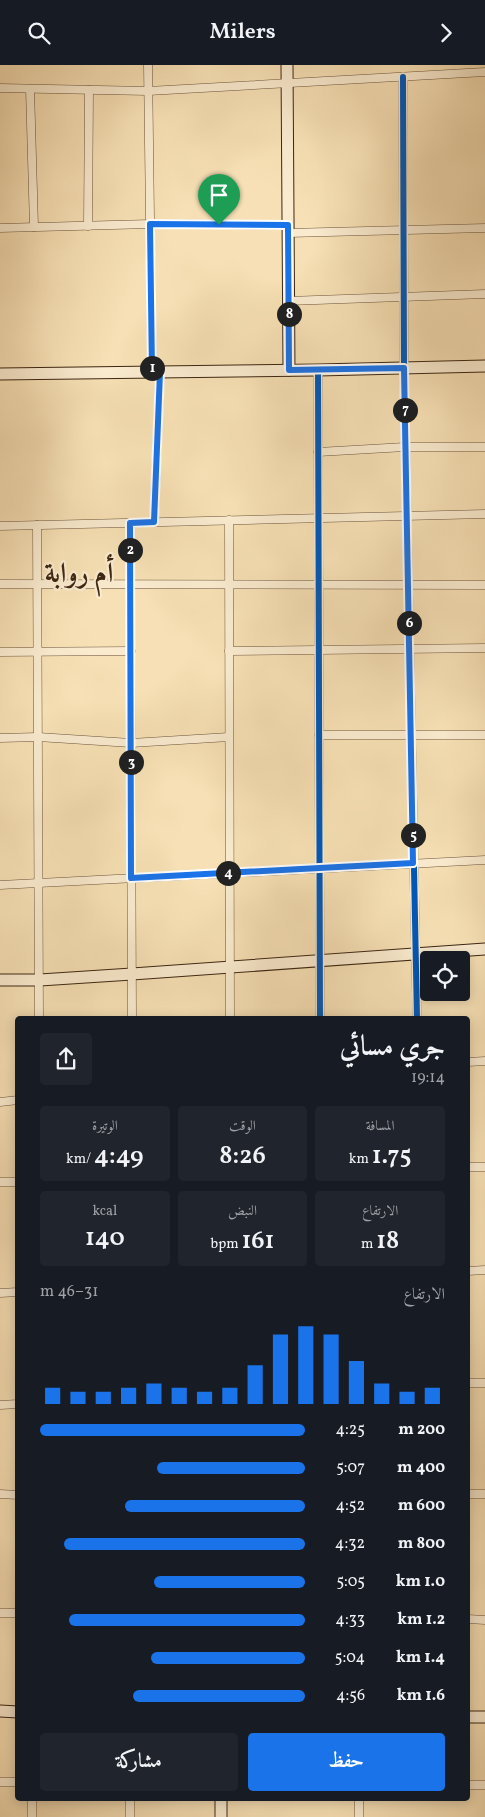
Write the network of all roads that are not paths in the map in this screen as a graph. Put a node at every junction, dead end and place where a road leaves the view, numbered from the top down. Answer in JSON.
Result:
{"nodes":[{"id":1,"x":148,"y":65,"type":"edge"},
{"id":2,"x":287,"y":65,"type":"edge"},
{"id":3,"x":485,"y":73,"type":"edge"},
{"id":4,"x":402,"y":77,"type":"junction"},
{"id":5,"x":287,"y":83,"type":"junction"},
{"id":6,"x":0,"y":88,"type":"edge"},
{"id":7,"x":30,"y":89,"type":"junction"},
{"id":8,"x":89,"y":90,"type":"junction"},
{"id":9,"x":148,"y":91,"type":"junction"},
{"id":10,"x":150,"y":224,"type":"junction"},
{"id":11,"x":88,"y":226,"type":"junction"},
{"id":12,"x":34,"y":227,"type":"junction"},
{"id":13,"x":0,"y":228,"type":"edge"},
{"id":14,"x":485,"y":228,"type":"edge"},
{"id":15,"x":288,"y":229,"type":"junction"},
{"id":16,"x":404,"y":229,"type":"junction"},
{"id":17,"x":485,"y":294,"type":"edge"},
{"id":18,"x":404,"y":297,"type":"junction"},
{"id":19,"x":288,"y":301,"type":"junction"},
{"id":20,"x":485,"y":366,"type":"edge"},
{"id":21,"x":404,"y":368,"type":"junction"},
{"id":22,"x":289,"y":370,"type":"junction"},
{"id":23,"x":318,"y":370,"type":"junction"},
{"id":24,"x":156,"y":372,"type":"junction"},
{"id":25,"x":0,"y":374,"type":"edge"},
{"id":26,"x":405,"y":447,"type":"junction"},
{"id":27,"x":485,"y":447,"type":"edge"},
{"id":28,"x":318,"y":452,"type":"junction"},
{"id":29,"x":485,"y":514,"type":"edge"},
{"id":30,"x":407,"y":516,"type":"junction"},
{"id":31,"x":318,"y":518,"type":"junction"},
{"id":32,"x":229,"y":520,"type":"junction"},
{"id":33,"x":154,"y":522,"type":"junction"},
{"id":34,"x":130,"y":523,"type":"junction"},
{"id":35,"x":37,"y":525,"type":"junction"},
{"id":36,"x":0,"y":526,"type":"edge"},
{"id":37,"x":0,"y":584,"type":"edge"},
{"id":38,"x":37,"y":584,"type":"junction"},
{"id":39,"x":130,"y":584,"type":"junction"},
{"id":40,"x":229,"y":585,"type":"junction"},
{"id":41,"x":318,"y":585,"type":"junction"},
{"id":42,"x":408,"y":585,"type":"junction"},
{"id":43,"x":485,"y":585,"type":"edge"},
{"id":44,"x":485,"y":648,"type":"edge"},
{"id":45,"x":318,"y":649,"type":"junction"},
{"id":46,"x":409,"y":649,"type":"junction"},
{"id":47,"x":38,"y":651,"type":"junction"},
{"id":48,"x":131,"y":651,"type":"junction"},
{"id":49,"x":229,"y":651,"type":"junction"},
{"id":50,"x":0,"y":652,"type":"edge"},
{"id":51,"x":318,"y":735,"type":"junction"},
{"id":52,"x":411,"y":735,"type":"junction"},
{"id":53,"x":485,"y":735,"type":"edge"},
{"id":54,"x":38,"y":737,"type":"junction"},
{"id":55,"x":229,"y":737,"type":"junction"},
{"id":56,"x":0,"y":738,"type":"edge"},
{"id":57,"x":131,"y":743,"type":"junction"},
{"id":58,"x":485,"y":860,"type":"edge"},
{"id":59,"x":413,"y":863,"type":"junction"},
{"id":60,"x":319,"y":868,"type":"junction"},
{"id":61,"x":229,"y":873,"type":"junction"},
{"id":62,"x":131,"y":878,"type":"junction"},
{"id":63,"x":39,"y":883,"type":"junction"},
{"id":64,"x":0,"y":885,"type":"edge"},
{"id":65,"x":485,"y":949,"type":"edge"},
{"id":66,"x":415,"y":954,"type":"junction"},
{"id":67,"x":319,"y":961,"type":"junction"},
{"id":68,"x":229,"y":967,"type":"junction"},
{"id":69,"x":132,"y":974,"type":"junction"},
{"id":70,"x":0,"y":980,"type":"edge"},
{"id":71,"x":40,"y":980,"type":"junction"},
{"id":72,"x":39,"y":1016,"type":"edge"},
{"id":73,"x":132,"y":1016,"type":"edge"},
{"id":74,"x":230,"y":1016,"type":"edge"},
{"id":75,"x":320,"y":1016,"type":"edge"},
{"id":76,"x":416,"y":1016,"type":"edge"},
{"id":77,"x":485,"y":1061,"type":"edge"},
{"id":78,"x":470,"y":1062,"type":"edge"},
{"id":79,"x":15,"y":1100,"type":"edge"},
{"id":80,"x":0,"y":1102,"type":"edge"},
{"id":81,"x":470,"y":1167,"type":"edge"},
{"id":82,"x":485,"y":1167,"type":"edge"},
{"id":83,"x":0,"y":1182,"type":"edge"},
{"id":84,"x":15,"y":1182,"type":"edge"},
{"id":85,"x":485,"y":1270,"type":"edge"},
{"id":86,"x":470,"y":1271,"type":"edge"},
{"id":87,"x":15,"y":1292,"type":"edge"},
{"id":88,"x":0,"y":1293,"type":"edge"},
{"id":89,"x":470,"y":1383,"type":"edge"},
{"id":90,"x":485,"y":1383,"type":"edge"},
{"id":91,"x":15,"y":1404,"type":"edge"},
{"id":92,"x":0,"y":1405,"type":"edge"},
{"id":93,"x":0,"y":1494,"type":"edge"},
{"id":94,"x":470,"y":1494,"type":"edge"},
{"id":95,"x":485,"y":1494,"type":"edge"},
{"id":96,"x":15,"y":1495,"type":"edge"},
{"id":97,"x":0,"y":1613,"type":"edge"},
{"id":98,"x":15,"y":1613,"type":"edge"},
{"id":99,"x":470,"y":1619,"type":"edge"},
{"id":100,"x":485,"y":1620,"type":"edge"},
{"id":101,"x":0,"y":1711,"type":"edge"},
{"id":102,"x":15,"y":1712,"type":"edge"},
{"id":103,"x":470,"y":1717,"type":"edge"},
{"id":104,"x":485,"y":1717,"type":"edge"},
{"id":105,"x":0,"y":1782,"type":"edge"},
{"id":106,"x":15,"y":1782,"type":"edge"},
{"id":107,"x":470,"y":1785,"type":"edge"},
{"id":108,"x":485,"y":1785,"type":"edge"},
{"id":109,"x":32,"y":1801,"type":"edge"},
{"id":110,"x":130,"y":1801,"type":"edge"},
{"id":111,"x":221,"y":1801,"type":"edge"},
{"id":112,"x":359,"y":1801,"type":"edge"},
{"id":113,"x":32,"y":1817,"type":"edge"},
{"id":114,"x":130,"y":1817,"type":"edge"},
{"id":115,"x":221,"y":1817,"type":"edge"},
{"id":116,"x":359,"y":1817,"type":"edge"}],
"edges":[{"from":1,"to":9,"type":"street"},
{"from":2,"to":5,"type":"street"},
{"from":3,"to":4,"type":"street"},
{"from":4,"to":5,"type":"street"},
{"from":4,"to":16,"type":"street"},
{"from":5,"to":9,"type":"street"},
{"from":5,"to":15,"type":"street"},
{"from":6,"to":7,"type":"street"},
{"from":7,"to":8,"type":"street"},
{"from":7,"to":12,"type":"street"},
{"from":8,"to":9,"type":"street"},
{"from":8,"to":11,"type":"street"},
{"from":9,"to":10,"type":"street"},
{"from":10,"to":11,"type":"street"},
{"from":10,"to":15,"type":"street"},
{"from":10,"to":24,"type":"street"},
{"from":11,"to":12,"type":"street"},
{"from":12,"to":13,"type":"street"},
{"from":14,"to":16,"type":"street"},
{"from":15,"to":16,"type":"street"},
{"from":15,"to":19,"type":"street"},
{"from":16,"to":18,"type":"street"},
{"from":17,"to":18,"type":"street"},
{"from":18,"to":19,"type":"street"},
{"from":18,"to":21,"type":"street"},
{"from":19,"to":22,"type":"street"},
{"from":20,"to":21,"type":"street"},
{"from":21,"to":23,"type":"street"},
{"from":21,"to":26,"type":"street"},
{"from":22,"to":23,"type":"street"},
{"from":22,"to":24,"type":"street"},
{"from":23,"to":28,"type":"street"},
{"from":24,"to":25,"type":"street"},
{"from":24,"to":33,"type":"street"},
{"from":26,"to":27,"type":"street"},
{"from":26,"to":28,"type":"street"},
{"from":26,"to":30,"type":"street"},
{"from":28,"to":31,"type":"street"},
{"from":29,"to":30,"type":"street"},
{"from":30,"to":31,"type":"street"},
{"from":30,"to":42,"type":"street"},
{"from":31,"to":32,"type":"street"},
{"from":31,"to":41,"type":"street"},
{"from":32,"to":33,"type":"street"},
{"from":32,"to":40,"type":"street"},
{"from":33,"to":34,"type":"street"},
{"from":34,"to":35,"type":"street"},
{"from":34,"to":39,"type":"street"},
{"from":35,"to":36,"type":"street"},
{"from":35,"to":38,"type":"street"},
{"from":37,"to":38,"type":"street"},
{"from":38,"to":39,"type":"street"},
{"from":38,"to":47,"type":"street"},
{"from":39,"to":40,"type":"street"},
{"from":39,"to":48,"type":"street"},
{"from":40,"to":41,"type":"street"},
{"from":40,"to":49,"type":"street"},
{"from":41,"to":42,"type":"street"},
{"from":41,"to":45,"type":"street"},
{"from":42,"to":43,"type":"street"},
{"from":42,"to":46,"type":"street"},
{"from":44,"to":46,"type":"street"},
{"from":45,"to":46,"type":"street"},
{"from":45,"to":49,"type":"street"},
{"from":45,"to":51,"type":"street"},
{"from":46,"to":52,"type":"street"},
{"from":47,"to":48,"type":"street"},
{"from":47,"to":50,"type":"street"},
{"from":47,"to":54,"type":"street"},
{"from":48,"to":57,"type":"street"},
{"from":49,"to":55,"type":"street"},
{"from":51,"to":52,"type":"street"},
{"from":51,"to":60,"type":"street"},
{"from":52,"to":53,"type":"street"},
{"from":52,"to":59,"type":"street"},
{"from":54,"to":56,"type":"street"},
{"from":54,"to":57,"type":"street"},
{"from":54,"to":63,"type":"street"},
{"from":55,"to":57,"type":"street"},
{"from":55,"to":61,"type":"street"},
{"from":57,"to":62,"type":"street"},
{"from":58,"to":59,"type":"street"},
{"from":59,"to":60,"type":"street"},
{"from":59,"to":66,"type":"street"},
{"from":60,"to":61,"type":"street"},
{"from":60,"to":67,"type":"street"},
{"from":61,"to":62,"type":"street"},
{"from":61,"to":68,"type":"street"},
{"from":62,"to":63,"type":"street"},
{"from":62,"to":69,"type":"street"},
{"from":63,"to":64,"type":"street"},
{"from":63,"to":71,"type":"street"},
{"from":65,"to":66,"type":"street"},
{"from":66,"to":67,"type":"street"},
{"from":66,"to":76,"type":"street"},
{"from":67,"to":68,"type":"street"},
{"from":67,"to":75,"type":"street"},
{"from":68,"to":69,"type":"street"},
{"from":68,"to":74,"type":"street"},
{"from":69,"to":71,"type":"street"},
{"from":69,"to":73,"type":"street"},
{"from":70,"to":71,"type":"street"},
{"from":71,"to":72,"type":"street"},
{"from":77,"to":78,"type":"street"},
{"from":79,"to":80,"type":"street"},
{"from":81,"to":82,"type":"street"},
{"from":83,"to":84,"type":"street"},
{"from":85,"to":86,"type":"street"},
{"from":87,"to":88,"type":"street"},
{"from":89,"to":90,"type":"street"},
{"from":91,"to":92,"type":"street"},
{"from":93,"to":96,"type":"street"},
{"from":94,"to":95,"type":"street"},
{"from":97,"to":98,"type":"street"},
{"from":99,"to":100,"type":"street"},
{"from":101,"to":102,"type":"street"},
{"from":103,"to":104,"type":"street"},
{"from":105,"to":106,"type":"street"},
{"from":107,"to":108,"type":"street"},
{"from":109,"to":113,"type":"street"},
{"from":110,"to":114,"type":"street"},
{"from":111,"to":115,"type":"street"},
{"from":112,"to":116,"type":"street"}]}
